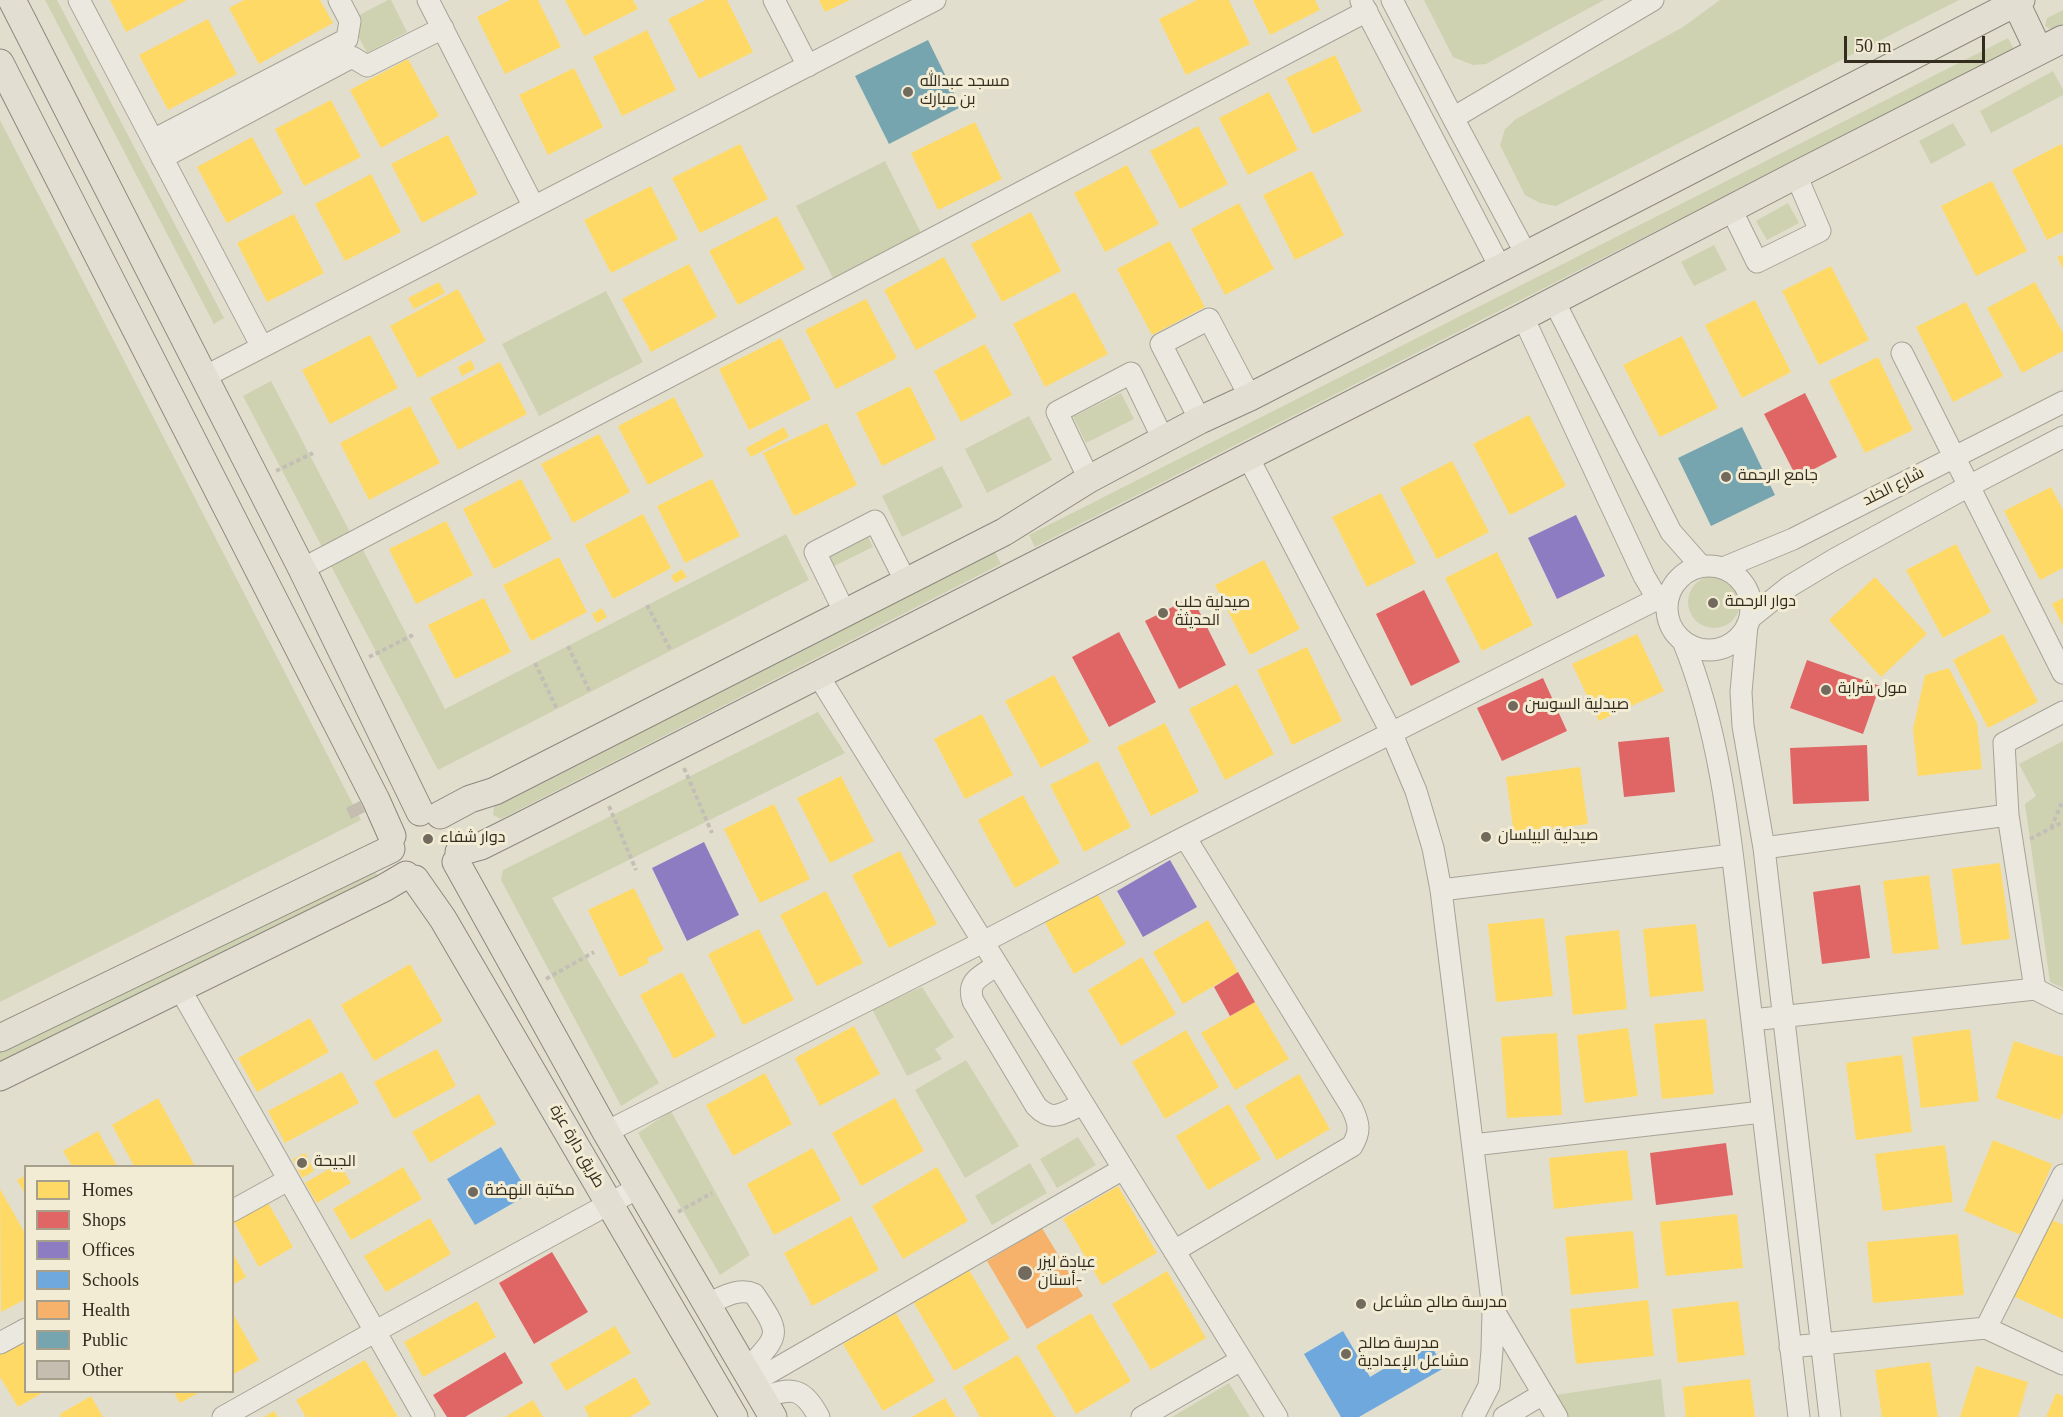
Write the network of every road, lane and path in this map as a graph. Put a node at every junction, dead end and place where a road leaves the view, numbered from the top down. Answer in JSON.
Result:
{"nodes":[{"id":1,"x":12,"y":0,"type":"edge"},
{"id":2,"x":79,"y":0,"type":"edge"},
{"id":3,"x":339,"y":0,"type":"edge"},
{"id":4,"x":428,"y":0,"type":"edge"},
{"id":5,"x":774,"y":0,"type":"edge"},
{"id":6,"x":935,"y":0,"type":"edge"},
{"id":7,"x":1392,"y":0,"type":"edge"},
{"id":8,"x":1653,"y":0,"type":"edge"},
{"id":9,"x":2018,"y":1,"type":"edge"},
{"id":10,"x":1364,"y":6,"type":"edge"},
{"id":11,"x":443,"y":28,"type":"junction"},
{"id":12,"x":2051,"y":45,"type":"edge"},
{"id":13,"x":0,"y":63,"type":"edge"},
{"id":14,"x":808,"y":66,"type":"junction"},
{"id":15,"x":1453,"y":118,"type":"junction"},
{"id":16,"x":157,"y":149,"type":"junction"},
{"id":17,"x":1796,"y":175,"type":"junction"},
{"id":18,"x":534,"y":207,"type":"junction"},
{"id":19,"x":1731,"y":209,"type":"junction"},
{"id":20,"x":1526,"y":254,"type":"junction"},
{"id":21,"x":1500,"y":267,"type":"junction"},
{"id":22,"x":1554,"y":301,"type":"junction"},
{"id":23,"x":1522,"y":317,"type":"junction"},
{"id":24,"x":262,"y":347,"type":"junction"},
{"id":25,"x":1902,"y":352,"type":"dead end"},
{"id":26,"x":204,"y":377,"type":"junction"},
{"id":27,"x":1250,"y":397,"type":"junction"},
{"id":28,"x":2063,"y":402,"type":"edge"},
{"id":29,"x":1200,"y":420,"type":"junction"},
{"id":30,"x":2063,"y":437,"type":"edge"},
{"id":31,"x":1164,"y":441,"type":"junction"},
{"id":32,"x":313,"y":453,"type":"dead end"},
{"id":33,"x":1248,"y":457,"type":"junction"},
{"id":34,"x":1954,"y":457,"type":"junction"},
{"id":35,"x":1089,"y":478,"type":"junction"},
{"id":36,"x":257,"y":481,"type":"junction"},
{"id":37,"x":1969,"y":486,"type":"junction"},
{"id":38,"x":1004,"y":532,"type":"junction"},
{"id":39,"x":1701,"y":566,"type":"junction"},
{"id":40,"x":1723,"y":568,"type":"junction"},
{"id":41,"x":302,"y":569,"type":"junction"},
{"id":42,"x":1024,"y":571,"type":"junction"},
{"id":43,"x":906,"y":582,"type":"junction"},
{"id":44,"x":1664,"y":599,"type":"junction"},
{"id":45,"x":647,"y":605,"type":"dead end"},
{"id":46,"x":845,"y":613,"type":"junction"},
{"id":47,"x":1748,"y":621,"type":"junction"},
{"id":48,"x":413,"y":635,"type":"dead end"},
{"id":49,"x":1683,"y":641,"type":"junction"},
{"id":50,"x":568,"y":646,"type":"dead end"},
{"id":51,"x":671,"y":651,"type":"dead end"},
{"id":52,"x":535,"y":663,"type":"dead end"},
{"id":53,"x":350,"y":667,"type":"junction"},
{"id":54,"x":2063,"y":673,"type":"edge"},
{"id":55,"x":818,"y":675,"type":"junction"},
{"id":56,"x":590,"y":692,"type":"dead end"},
{"id":57,"x":557,"y":709,"type":"dead end"},
{"id":58,"x":2063,"y":711,"type":"edge"},
{"id":59,"x":1391,"y":732,"type":"junction"},
{"id":60,"x":676,"y":748,"type":"junction"},
{"id":61,"x":600,"y":786,"type":"junction"},
{"id":62,"x":2063,"y":800,"type":"edge"},
{"id":63,"x":430,"y":814,"type":"junction"},
{"id":64,"x":2008,"y":815,"type":"junction"},
{"id":65,"x":2063,"y":822,"type":"edge"},
{"id":66,"x":2050,"y":828,"type":"junction"},
{"id":67,"x":712,"y":833,"type":"dead end"},
{"id":68,"x":1185,"y":837,"type":"junction"},
{"id":69,"x":392,"y":843,"type":"junction"},
{"id":70,"x":2013,"y":847,"type":"junction"},
{"id":71,"x":1764,"y":848,"type":"junction"},
{"id":72,"x":1732,"y":855,"type":"junction"},
{"id":73,"x":458,"y":857,"type":"junction"},
{"id":74,"x":636,"y":870,"type":"dead end"},
{"id":75,"x":411,"y":877,"type":"junction"},
{"id":76,"x":1441,"y":891,"type":"junction"},
{"id":77,"x":983,"y":942,"type":"junction"},
{"id":78,"x":594,"y":952,"type":"dead end"},
{"id":79,"x":997,"y":965,"type":"junction"},
{"id":80,"x":180,"y":989,"type":"junction"},
{"id":81,"x":527,"y":989,"type":"junction"},
{"id":82,"x":2035,"y":989,"type":"junction"},
{"id":83,"x":2063,"y":1003,"type":"edge"},
{"id":84,"x":1784,"y":1017,"type":"junction"},
{"id":85,"x":1752,"y":1020,"type":"junction"},
{"id":86,"x":0,"y":1038,"type":"edge"},
{"id":87,"x":0,"y":1077,"type":"edge"},
{"id":88,"x":1083,"y":1104,"type":"junction"},
{"id":89,"x":1762,"y":1112,"type":"junction"},
{"id":90,"x":606,"y":1132,"type":"junction"},
{"id":91,"x":1473,"y":1145,"type":"junction"},
{"id":92,"x":1123,"y":1169,"type":"junction"},
{"id":93,"x":2063,"y":1175,"type":"edge"},
{"id":94,"x":288,"y":1180,"type":"junction"},
{"id":95,"x":639,"y":1188,"type":"junction"},
{"id":96,"x":712,"y":1193,"type":"dead end"},
{"id":97,"x":610,"y":1204,"type":"junction"},
{"id":98,"x":234,"y":1210,"type":"edge"},
{"id":99,"x":659,"y":1223,"type":"junction"},
{"id":100,"x":1174,"y":1251,"type":"junction"},
{"id":101,"x":707,"y":1304,"type":"junction"},
{"id":102,"x":1493,"y":1310,"type":"junction"},
{"id":103,"x":1986,"y":1328,"type":"junction"},
{"id":104,"x":24,"y":1330,"type":"edge"},
{"id":105,"x":376,"y":1331,"type":"junction"},
{"id":106,"x":0,"y":1343,"type":"edge"},
{"id":107,"x":1822,"y":1344,"type":"junction"},
{"id":108,"x":1790,"y":1347,"type":"junction"},
{"id":109,"x":1241,"y":1360,"type":"junction"},
{"id":110,"x":2063,"y":1364,"type":"edge"},
{"id":111,"x":759,"y":1392,"type":"edge"},
{"id":112,"x":1543,"y":1394,"type":"junction"},
{"id":113,"x":224,"y":1417,"type":"edge"},
{"id":114,"x":424,"y":1417,"type":"edge"},
{"id":115,"x":734,"y":1417,"type":"edge"},
{"id":116,"x":819,"y":1417,"type":"edge"},
{"id":117,"x":1142,"y":1417,"type":"edge"},
{"id":118,"x":1276,"y":1417,"type":"edge"},
{"id":119,"x":1473,"y":1417,"type":"edge"},
{"id":120,"x":1504,"y":1417,"type":"edge"},
{"id":121,"x":1557,"y":1417,"type":"edge"},
{"id":122,"x":1798,"y":1417,"type":"edge"},
{"id":123,"x":1830,"y":1417,"type":"edge"}],
"edges":[{"from":1,"to":26,"type":"main road"},
{"from":2,"to":16,"type":"street"},
{"from":3,"to":16,"type":"street"},
{"from":4,"to":11,"type":"street"},
{"from":5,"to":14,"type":"street"},
{"from":6,"to":14,"type":"street"},
{"from":7,"to":15,"type":"street"},
{"from":8,"to":15,"type":"street"},
{"from":9,"to":12,"type":"main road"},
{"from":9,"to":20,"type":"main road"},
{"from":10,"to":21,"type":"street"},
{"from":10,"to":41,"type":"street"},
{"from":11,"to":16,"type":"street"},
{"from":11,"to":18,"type":"street"},
{"from":12,"to":17,"type":"main road"},
{"from":13,"to":69,"type":"main road"},
{"from":14,"to":18,"type":"street"},
{"from":15,"to":20,"type":"street"},
{"from":16,"to":24,"type":"street"},
{"from":17,"to":19,"type":"main road"},
{"from":17,"to":19,"type":"street"},
{"from":18,"to":24,"type":"street"},
{"from":19,"to":22,"type":"main road"},
{"from":20,"to":21,"type":"main road"},
{"from":21,"to":27,"type":"main road"},
{"from":22,"to":23,"type":"main road"},
{"from":22,"to":39,"type":"street"},
{"from":23,"to":33,"type":"main road"},
{"from":23,"to":44,"type":"street"},
{"from":24,"to":26,"type":"street"},
{"from":25,"to":34,"type":"street"},
{"from":26,"to":36,"type":"main road"},
{"from":27,"to":29,"type":"main road"},
{"from":27,"to":29,"type":"street"},
{"from":28,"to":34,"type":"street","name":"شارع الخلد"},
{"from":29,"to":31,"type":"main road"},
{"from":30,"to":37,"type":"street"},
{"from":31,"to":35,"type":"main road"},
{"from":31,"to":35,"type":"street"},
{"from":32,"to":36,"type":"path"},
{"from":33,"to":42,"type":"main road"},
{"from":33,"to":59,"type":"street"},
{"from":34,"to":37,"type":"street"},
{"from":34,"to":40,"type":"street","name":"شارع الخلد"},
{"from":35,"to":38,"type":"main road"},
{"from":36,"to":41,"type":"main road"},
{"from":37,"to":47,"type":"street"},
{"from":37,"to":54,"type":"street"},
{"from":38,"to":42,"type":"main road"},
{"from":38,"to":43,"type":"main road"},
{"from":39,"to":40,"type":"street"},
{"from":39,"to":44,"type":"street"},
{"from":40,"to":47,"type":"street"},
{"from":41,"to":53,"type":"main road"},
{"from":42,"to":55,"type":"main road"},
{"from":43,"to":46,"type":"main road"},
{"from":43,"to":46,"type":"street"},
{"from":44,"to":49,"type":"street"},
{"from":44,"to":59,"type":"street"},
{"from":45,"to":51,"type":"path"},
{"from":46,"to":63,"type":"main road"},
{"from":47,"to":49,"type":"street"},
{"from":47,"to":71,"type":"street"},
{"from":48,"to":53,"type":"path"},
{"from":49,"to":72,"type":"street"},
{"from":50,"to":56,"type":"path"},
{"from":52,"to":57,"type":"path"},
{"from":53,"to":63,"type":"main road"},
{"from":55,"to":60,"type":"main road"},
{"from":55,"to":77,"type":"street"},
{"from":58,"to":64,"type":"street"},
{"from":59,"to":68,"type":"street"},
{"from":59,"to":76,"type":"street"},
{"from":60,"to":61,"type":"main road"},
{"from":60,"to":67,"type":"path"},
{"from":61,"to":73,"type":"main road"},
{"from":61,"to":74,"type":"path"},
{"from":62,"to":66,"type":"path"},
{"from":63,"to":69,"type":"main road"},
{"from":63,"to":73,"type":"main road"},
{"from":64,"to":70,"type":"street"},
{"from":64,"to":71,"type":"street"},
{"from":65,"to":66,"type":"path"},
{"from":66,"to":70,"type":"path"},
{"from":68,"to":77,"type":"street"},
{"from":68,"to":100,"type":"street"},
{"from":69,"to":75,"type":"main road"},
{"from":69,"to":86,"type":"main road"},
{"from":70,"to":82,"type":"street"},
{"from":71,"to":84,"type":"street"},
{"from":72,"to":76,"type":"street"},
{"from":72,"to":85,"type":"street"},
{"from":73,"to":75,"type":"main road"},
{"from":73,"to":81,"type":"main road"},
{"from":75,"to":80,"type":"main road"},
{"from":75,"to":97,"type":"main road","name":"طريق دارة عزة"},
{"from":76,"to":91,"type":"street"},
{"from":77,"to":79,"type":"street"},
{"from":77,"to":90,"type":"street"},
{"from":78,"to":81,"type":"path"},
{"from":79,"to":88,"type":"street"},
{"from":79,"to":88,"type":"street"},
{"from":80,"to":87,"type":"main road"},
{"from":80,"to":94,"type":"street"},
{"from":81,"to":90,"type":"main road"},
{"from":82,"to":83,"type":"street"},
{"from":82,"to":84,"type":"street"},
{"from":84,"to":85,"type":"street"},
{"from":84,"to":107,"type":"street"},
{"from":85,"to":89,"type":"street"},
{"from":88,"to":92,"type":"street"},
{"from":89,"to":91,"type":"street"},
{"from":89,"to":108,"type":"street"},
{"from":90,"to":95,"type":"main road"},
{"from":91,"to":102,"type":"street"},
{"from":92,"to":100,"type":"street"},
{"from":92,"to":111,"type":"street"},
{"from":93,"to":103,"type":"street"},
{"from":94,"to":98,"type":"street"},
{"from":94,"to":105,"type":"street"},
{"from":95,"to":97,"type":"street"},
{"from":95,"to":99,"type":"main road"},
{"from":96,"to":99,"type":"path"},
{"from":97,"to":105,"type":"street"},
{"from":97,"to":115,"type":"main road","name":"طريق دارة عزة"},
{"from":99,"to":101,"type":"main road"},
{"from":100,"to":109,"type":"street"},
{"from":101,"to":111,"type":"main road"},
{"from":101,"to":111,"type":"street"},
{"from":102,"to":112,"type":"street"},
{"from":102,"to":119,"type":"street"},
{"from":103,"to":107,"type":"street"},
{"from":103,"to":110,"type":"street"},
{"from":104,"to":106,"type":"street"},
{"from":105,"to":113,"type":"street"},
{"from":105,"to":114,"type":"street"},
{"from":107,"to":108,"type":"street"},
{"from":107,"to":123,"type":"street"},
{"from":108,"to":122,"type":"street"},
{"from":109,"to":117,"type":"street"},
{"from":109,"to":118,"type":"street"},
{"from":111,"to":116,"type":"street"},
{"from":112,"to":120,"type":"street"},
{"from":112,"to":121,"type":"street"}]}
